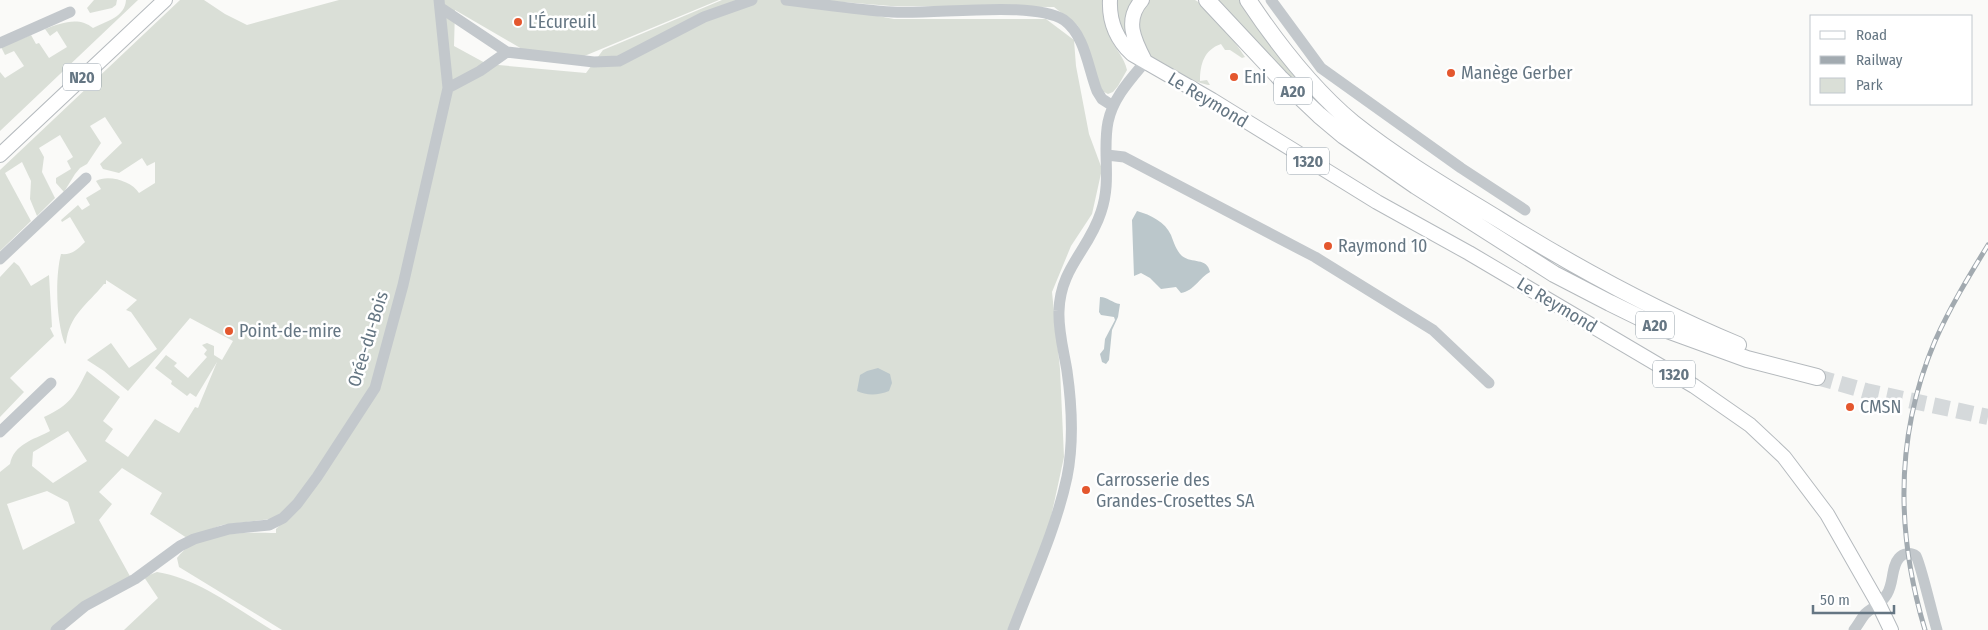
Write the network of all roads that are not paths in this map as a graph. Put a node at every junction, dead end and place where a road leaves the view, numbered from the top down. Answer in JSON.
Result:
{"nodes":[{"id":1,"x":153,"y":0,"type":"edge"},
{"id":2,"x":165,"y":0,"type":"edge"},
{"id":3,"x":752,"y":0,"type":"edge"},
{"id":4,"x":786,"y":0,"type":"edge"},
{"id":5,"x":1110,"y":0,"type":"edge"},
{"id":6,"x":1142,"y":0,"type":"edge"},
{"id":7,"x":1208,"y":0,"type":"edge"},
{"id":8,"x":1248,"y":0,"type":"edge"},
{"id":9,"x":1271,"y":0,"type":"edge"},
{"id":10,"x":440,"y":4,"type":"edge"},
{"id":11,"x":70,"y":12,"type":"dead end"},
{"id":12,"x":0,"y":43,"type":"edge"},
{"id":13,"x":507,"y":52,"type":"junction"},
{"id":14,"x":1146,"y":62,"type":"junction"},
{"id":15,"x":448,"y":88,"type":"junction"},
{"id":16,"x":1113,"y":106,"type":"junction"},
{"id":17,"x":0,"y":144,"type":"edge"},
{"id":18,"x":0,"y":155,"type":"edge"},
{"id":19,"x":1107,"y":155,"type":"junction"},
{"id":20,"x":86,"y":178,"type":"dead end"},
{"id":21,"x":1525,"y":210,"type":"dead end"},
{"id":22,"x":0,"y":259,"type":"edge"},
{"id":23,"x":52,"y":383,"type":"dead end"},
{"id":24,"x":1489,"y":383,"type":"dead end"},
{"id":25,"x":0,"y":432,"type":"edge"},
{"id":26,"x":1879,"y":605,"type":"junction"},
{"id":27,"x":56,"y":630,"type":"edge"},
{"id":28,"x":1013,"y":630,"type":"edge"},
{"id":29,"x":1854,"y":630,"type":"edge"},
{"id":30,"x":1891,"y":630,"type":"edge"},
{"id":31,"x":1937,"y":630,"type":"edge"}],
"edges":[{"from":1,"to":17,"type":"main road","number":"N20"},
{"from":2,"to":18,"type":"main road","number":"N20"},
{"from":3,"to":13,"type":"street"},
{"from":4,"to":16,"type":"street"},
{"from":5,"to":14,"type":"main road","number":"1320"},
{"from":6,"to":14,"type":"main road"},
{"from":7,"to":8,"type":"highway","number":"A20"},
{"from":9,"to":21,"type":"street"},
{"from":10,"to":13,"type":"street"},
{"from":10,"to":15,"type":"street","name":"Orée-du-Bois"},
{"from":11,"to":12,"type":"street"},
{"from":13,"to":15,"type":"street"},
{"from":14,"to":16,"type":"street"},
{"from":14,"to":26,"type":"main road","name":"Le Reymond","number":"1320"},
{"from":15,"to":27,"type":"street","name":"Orée-du-Bois"},
{"from":16,"to":19,"type":"street"},
{"from":19,"to":24,"type":"street"},
{"from":19,"to":28,"type":"street"},
{"from":20,"to":22,"type":"street"},
{"from":23,"to":25,"type":"street"},
{"from":26,"to":29,"type":"street"},
{"from":26,"to":30,"type":"main road","name":"Le Reymond","number":"1320"},
{"from":26,"to":31,"type":"street"}]}
